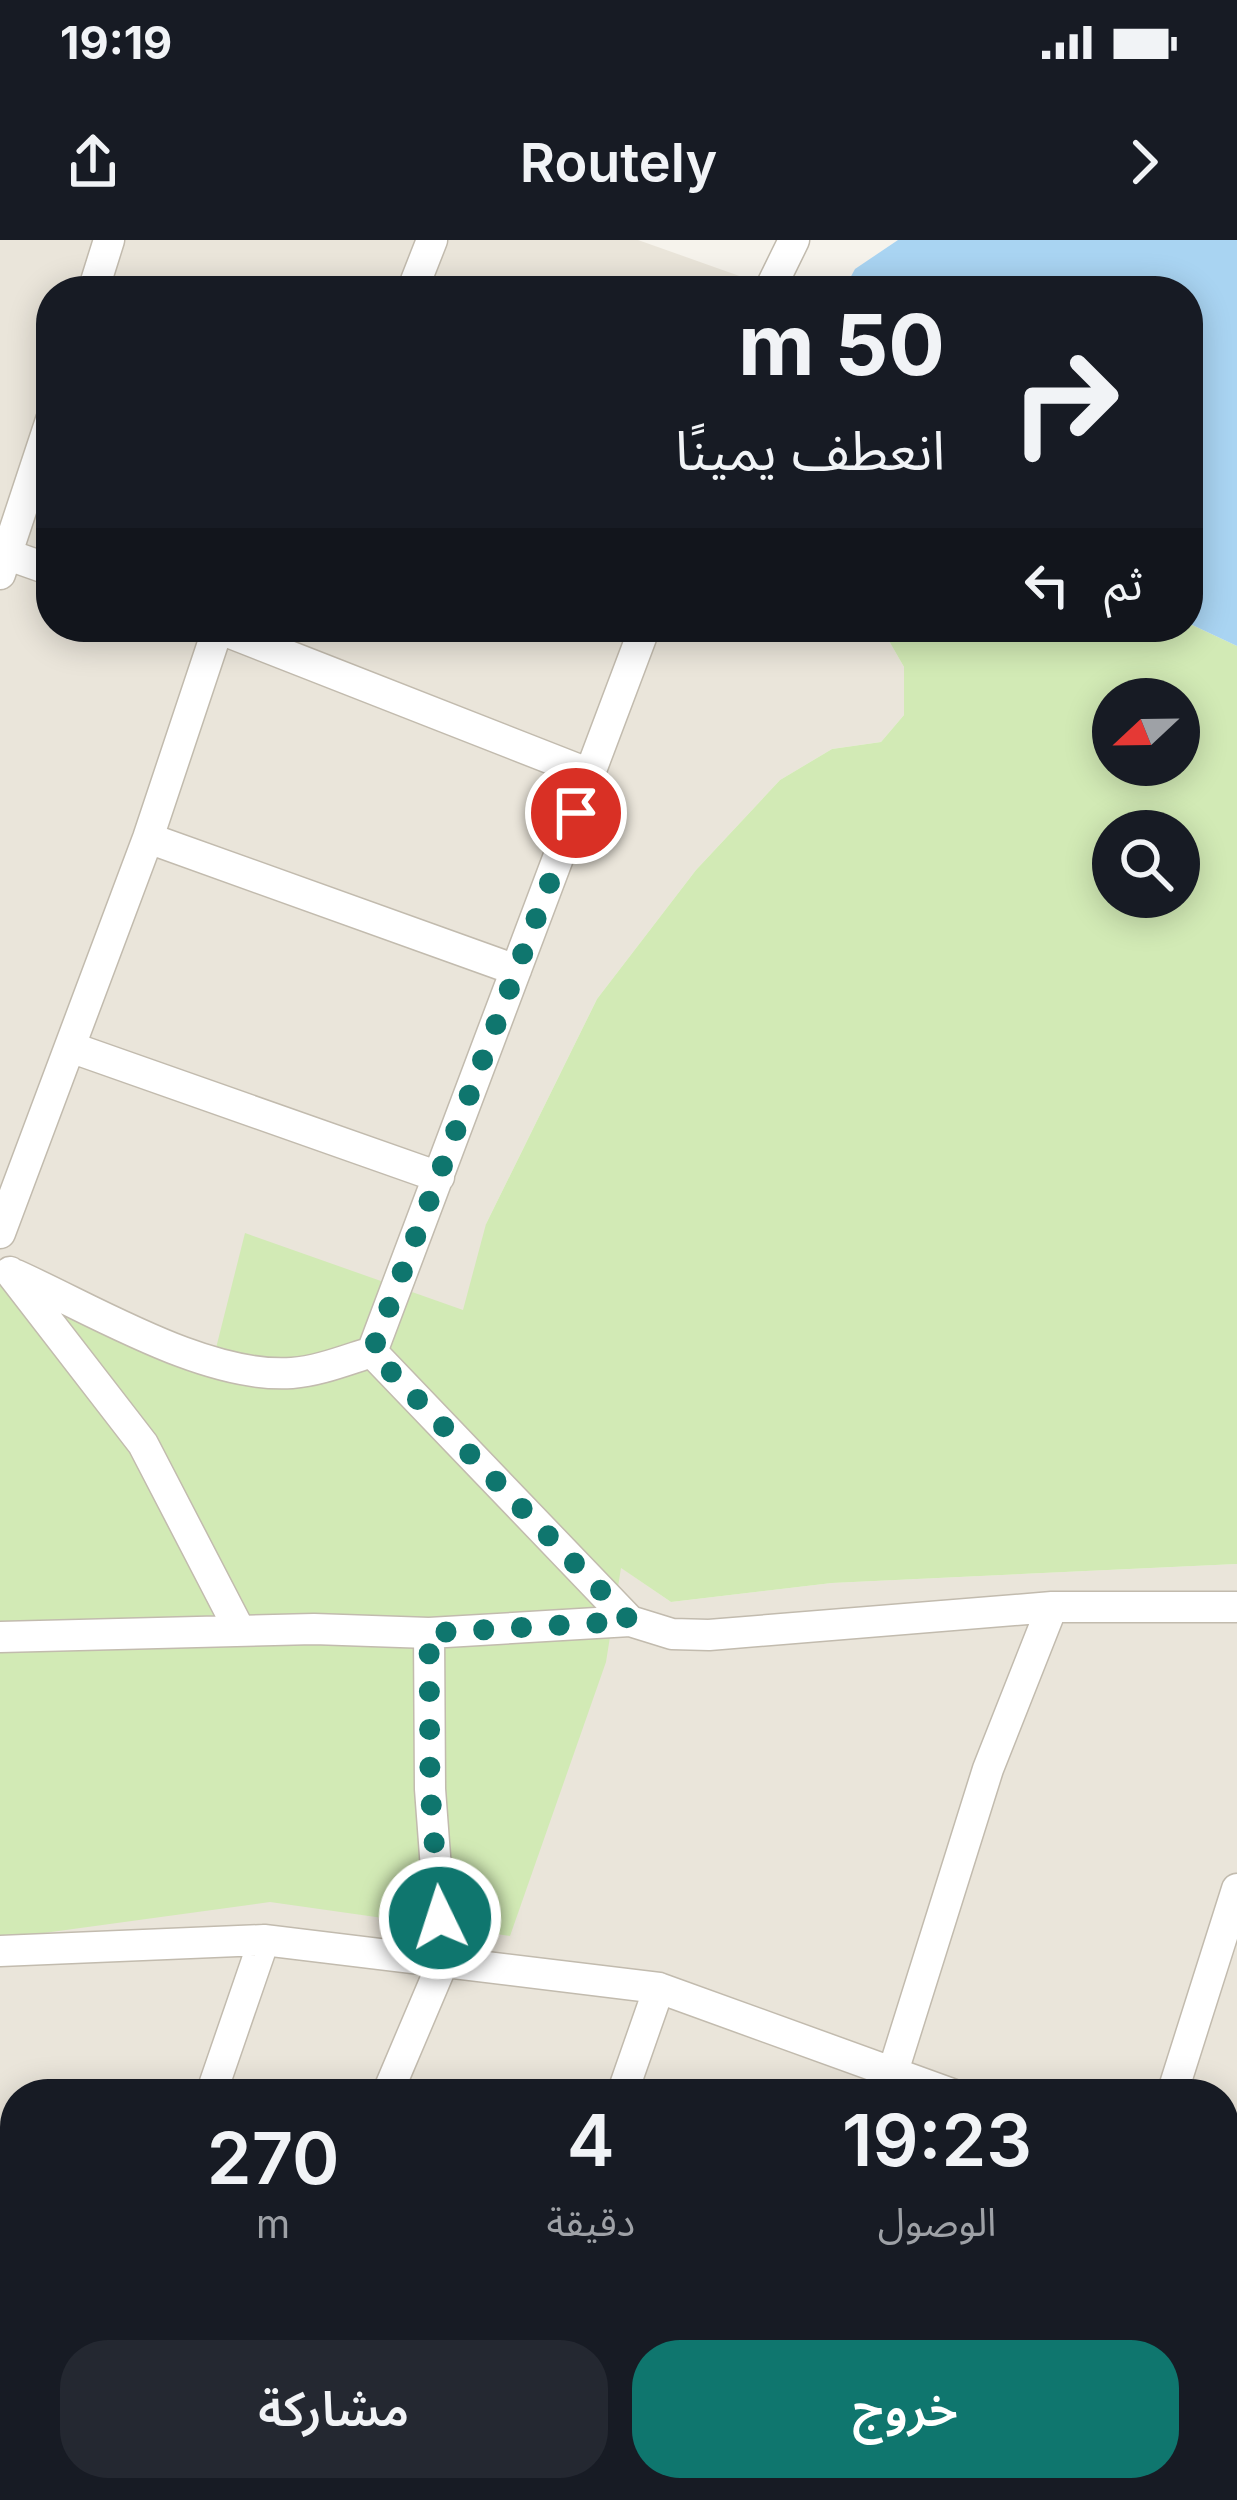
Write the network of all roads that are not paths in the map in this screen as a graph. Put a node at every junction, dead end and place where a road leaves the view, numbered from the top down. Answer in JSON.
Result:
{"nodes":[{"id":1,"x":109,"y":240,"type":"edge"},
{"id":2,"x":432,"y":240,"type":"edge"},
{"id":3,"x":794,"y":240,"type":"edge"},
{"id":4,"x":98,"y":276,"type":"edge"},
{"id":5,"x":418,"y":276,"type":"edge"},
{"id":6,"x":776,"y":276,"type":"edge"},
{"id":7,"x":36,"y":464,"type":"edge"},
{"id":8,"x":3,"y":560,"type":"edge"},
{"id":9,"x":36,"y":567,"type":"edge"},
{"id":10,"x":211,"y":642,"type":"edge"},
{"id":11,"x":283,"y":642,"type":"edge"},
{"id":12,"x":639,"y":642,"type":"edge"},
{"id":13,"x":590,"y":774,"type":"junction"},
{"id":14,"x":148,"y":838,"type":"junction"},
{"id":15,"x":516,"y":970,"type":"junction"},
{"id":16,"x":70,"y":1047,"type":"junction"},
{"id":17,"x":439,"y":1177,"type":"junction"},
{"id":18,"x":0,"y":1232,"type":"edge"},
{"id":19,"x":5,"y":1270,"type":"edge"},
{"id":20,"x":372,"y":1352,"type":"junction"},
{"id":21,"x":1052,"y":1607,"type":"junction"},
{"id":22,"x":1237,"y":1607,"type":"edge"},
{"id":23,"x":630,"y":1621,"type":"junction"},
{"id":24,"x":240,"y":1631,"type":"junction"},
{"id":25,"x":429,"y":1633,"type":"junction"},
{"id":26,"x":0,"y":1637,"type":"edge"},
{"id":27,"x":1237,"y":1889,"type":"edge"},
{"id":28,"x":264,"y":1940,"type":"junction"},
{"id":29,"x":0,"y":1951,"type":"edge"},
{"id":30,"x":443,"y":1962,"type":"junction"},
{"id":31,"x":659,"y":1988,"type":"junction"},
{"id":32,"x":216,"y":2079,"type":"edge"},
{"id":33,"x":393,"y":2079,"type":"edge"},
{"id":34,"x":627,"y":2079,"type":"edge"},
{"id":35,"x":874,"y":2079,"type":"edge"},
{"id":36,"x":892,"y":2079,"type":"edge"},
{"id":37,"x":1177,"y":2079,"type":"edge"}],
"edges":[{"from":1,"to":4,"type":"street"},
{"from":2,"to":5,"type":"street"},
{"from":3,"to":6,"type":"street"},
{"from":7,"to":8,"type":"street"},
{"from":8,"to":9,"type":"street"},
{"from":10,"to":14,"type":"street"},
{"from":11,"to":13,"type":"street"},
{"from":12,"to":13,"type":"street"},
{"from":13,"to":15,"type":"street"},
{"from":14,"to":15,"type":"street"},
{"from":14,"to":16,"type":"street"},
{"from":15,"to":17,"type":"street"},
{"from":16,"to":17,"type":"street"},
{"from":16,"to":18,"type":"street"},
{"from":17,"to":20,"type":"street"},
{"from":19,"to":20,"type":"street"},
{"from":19,"to":24,"type":"street"},
{"from":20,"to":23,"type":"street"},
{"from":21,"to":22,"type":"street"},
{"from":21,"to":23,"type":"street"},
{"from":21,"to":36,"type":"street"},
{"from":23,"to":25,"type":"street"},
{"from":24,"to":25,"type":"street"},
{"from":24,"to":26,"type":"street"},
{"from":25,"to":30,"type":"street"},
{"from":27,"to":37,"type":"street"},
{"from":28,"to":29,"type":"street"},
{"from":28,"to":30,"type":"street"},
{"from":28,"to":32,"type":"street"},
{"from":30,"to":31,"type":"street"},
{"from":30,"to":33,"type":"street"},
{"from":31,"to":34,"type":"street"},
{"from":31,"to":35,"type":"street"}]}
